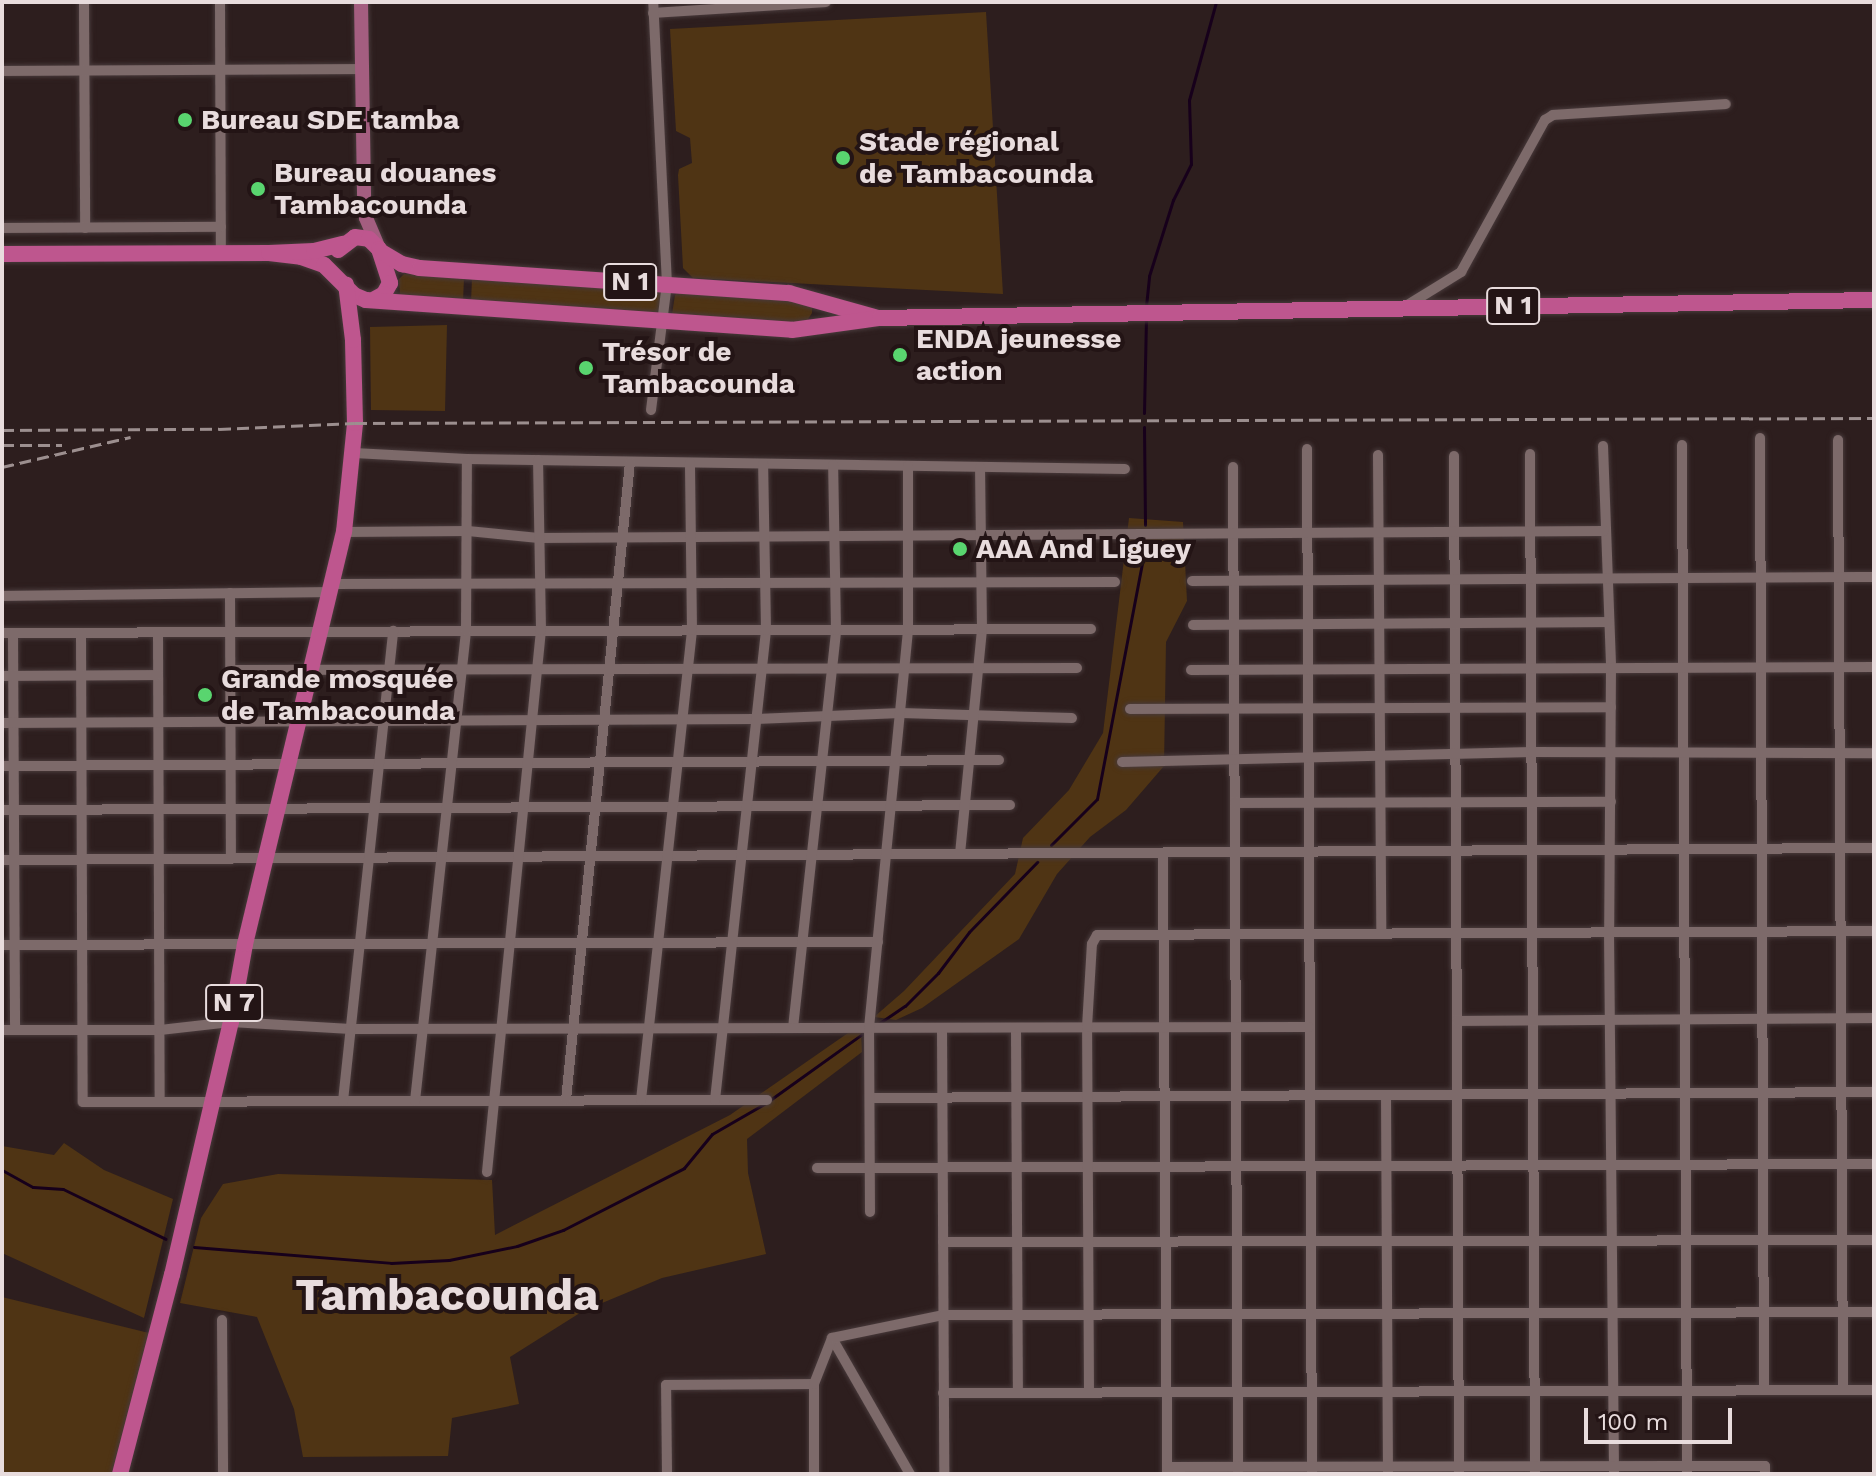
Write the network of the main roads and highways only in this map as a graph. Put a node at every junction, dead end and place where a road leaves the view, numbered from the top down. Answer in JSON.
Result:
{"nodes":[{"id":1,"x":361,"y":2,"type":"edge"},
{"id":2,"x":364,"y":199,"type":"junction"},
{"id":3,"x":346,"y":242,"type":"junction"},
{"id":4,"x":380,"y":250,"type":"junction"},
{"id":5,"x":269,"y":253,"type":"junction"},
{"id":6,"x":2,"y":254,"type":"edge"},
{"id":7,"x":345,"y":283,"type":"junction"},
{"id":8,"x":374,"y":300,"type":"junction"},
{"id":9,"x":1874,"y":300,"type":"edge"},
{"id":10,"x":880,"y":318,"type":"junction"},
{"id":11,"x":353,"y":340,"type":"junction"},
{"id":12,"x":120,"y":1474,"type":"edge"}],
"edges":[{"from":1,"to":2,"type":"main road"},
{"from":2,"to":3,"type":"main road"},
{"from":2,"to":4,"type":"main road"},
{"from":3,"to":4,"type":"highway"},
{"from":3,"to":5,"type":"highway"},
{"from":3,"to":7,"type":"highway"},
{"from":4,"to":8,"type":"highway"},
{"from":4,"to":10,"type":"highway","number":"N 1"},
{"from":5,"to":6,"type":"highway"},
{"from":5,"to":7,"type":"highway"},
{"from":7,"to":8,"type":"highway"},
{"from":7,"to":11,"type":"highway","number":"N 7"},
{"from":8,"to":10,"type":"highway","number":"N 1"},
{"from":8,"to":11,"type":"highway","number":"N 7"},
{"from":9,"to":10,"type":"highway","number":"N 1"},
{"from":11,"to":12,"type":"highway","number":"N 7"}]}
